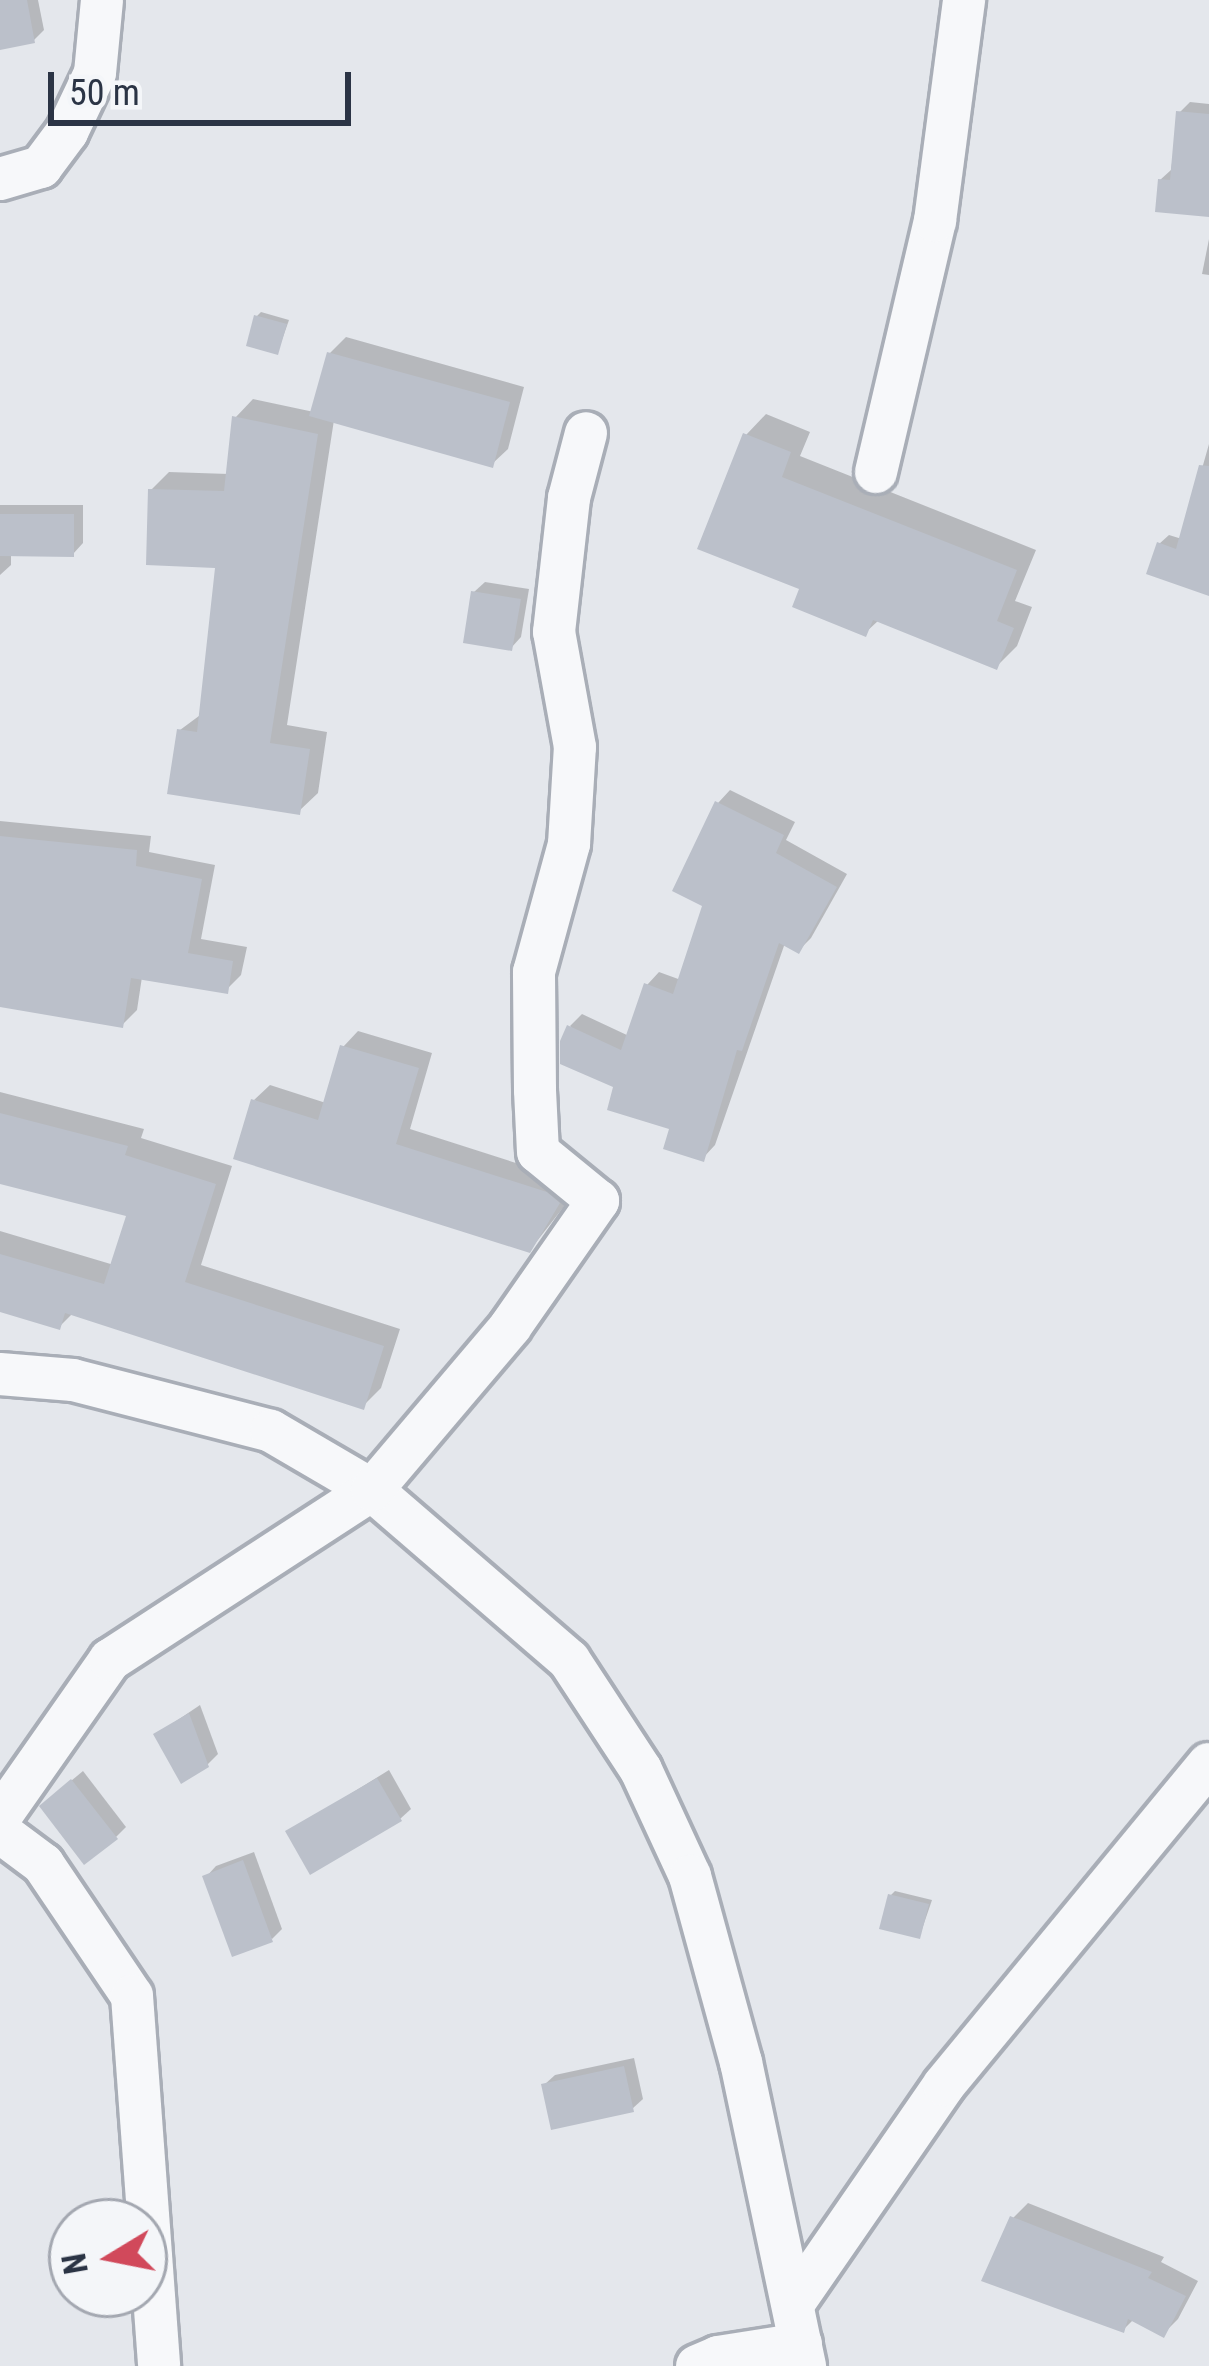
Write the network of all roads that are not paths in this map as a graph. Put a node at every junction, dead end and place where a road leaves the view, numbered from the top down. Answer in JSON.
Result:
{"nodes":[{"id":1,"x":102,"y":0,"type":"edge"},
{"id":2,"x":964,"y":0,"type":"edge"},
{"id":3,"x":0,"y":179,"type":"edge"},
{"id":4,"x":586,"y":434,"type":"dead end"},
{"id":5,"x":877,"y":472,"type":"dead end"},
{"id":6,"x":0,"y":1374,"type":"edge"},
{"id":7,"x":372,"y":1490,"type":"junction"},
{"id":8,"x":1209,"y":1764,"type":"edge"},
{"id":9,"x":0,"y":1816,"type":"edge"},
{"id":10,"x":0,"y":1832,"type":"edge"},
{"id":11,"x":800,"y":2338,"type":"edge"},
{"id":12,"x":159,"y":2366,"type":"edge"},
{"id":13,"x":697,"y":2366,"type":"edge"}],
"edges":[{"from":1,"to":3,"type":"street"},
{"from":2,"to":5,"type":"street"},
{"from":4,"to":7,"type":"street"},
{"from":6,"to":7,"type":"street"},
{"from":7,"to":9,"type":"street"},
{"from":7,"to":11,"type":"street"},
{"from":8,"to":11,"type":"street"},
{"from":10,"to":12,"type":"street"},
{"from":11,"to":13,"type":"street"}]}
